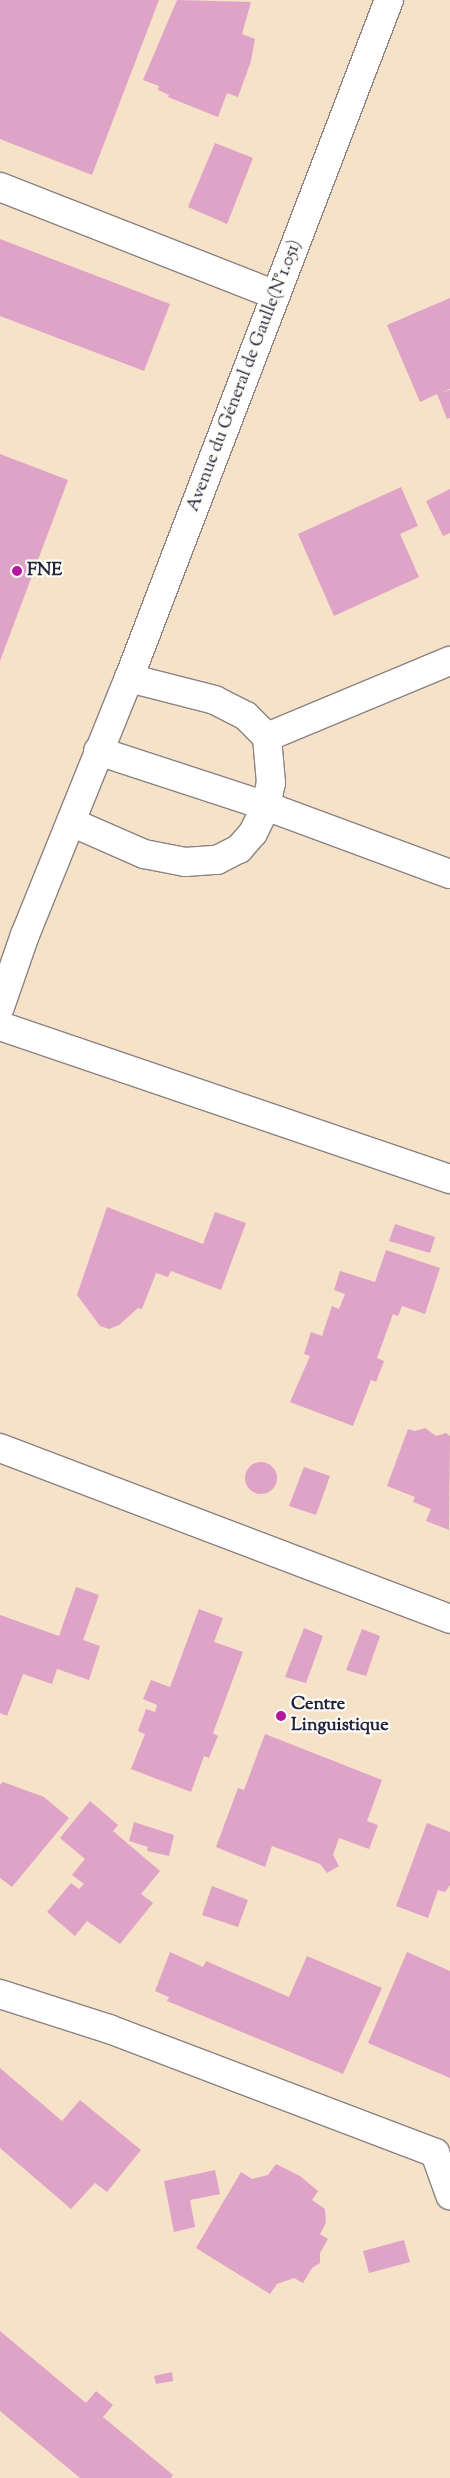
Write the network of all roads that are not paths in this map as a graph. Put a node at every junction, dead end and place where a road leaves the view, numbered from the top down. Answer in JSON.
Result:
{"nodes":[{"id":1,"x":388,"y":0,"type":"edge"},
{"id":2,"x":0,"y":187,"type":"edge"},
{"id":3,"x":276,"y":294,"type":"junction"},
{"id":4,"x":450,"y":661,"type":"edge"},
{"id":5,"x":129,"y":678,"type":"junction"},
{"id":6,"x":267,"y":737,"type":"junction"},
{"id":7,"x":98,"y":751,"type":"junction"},
{"id":8,"x":266,"y":806,"type":"junction"},
{"id":9,"x":71,"y":822,"type":"junction"},
{"id":10,"x":450,"y":874,"type":"edge"},
{"id":11,"x":0,"y":1007,"type":"edge"},
{"id":12,"x":0,"y":1026,"type":"edge"},
{"id":13,"x":450,"y":1178,"type":"edge"},
{"id":14,"x":0,"y":1448,"type":"edge"},
{"id":15,"x":450,"y":1620,"type":"edge"},
{"id":16,"x":0,"y":1994,"type":"edge"},
{"id":17,"x":450,"y":2195,"type":"edge"}],
"edges":[{"from":1,"to":3,"type":"street","name":"Avenue du Géneral de Gaulle(N°1.051)"},
{"from":2,"to":3,"type":"street"},
{"from":3,"to":5,"type":"street","name":"Avenue du Géneral de Gaulle(N°1.051)"},
{"from":4,"to":6,"type":"street"},
{"from":5,"to":6,"type":"street"},
{"from":5,"to":7,"type":"street","name":"Avenue du Géneral de Gaulle(N°1.051)"},
{"from":6,"to":8,"type":"street"},
{"from":7,"to":8,"type":"street"},
{"from":7,"to":9,"type":"street","name":"Avenue du Géneral de Gaulle(N°1.051)"},
{"from":8,"to":9,"type":"street"},
{"from":8,"to":10,"type":"street"},
{"from":9,"to":11,"type":"street","name":"Avenue du Géneral de Gaulle(N°1.051)"},
{"from":12,"to":13,"type":"street"},
{"from":14,"to":15,"type":"street"},
{"from":16,"to":17,"type":"street"}]}
